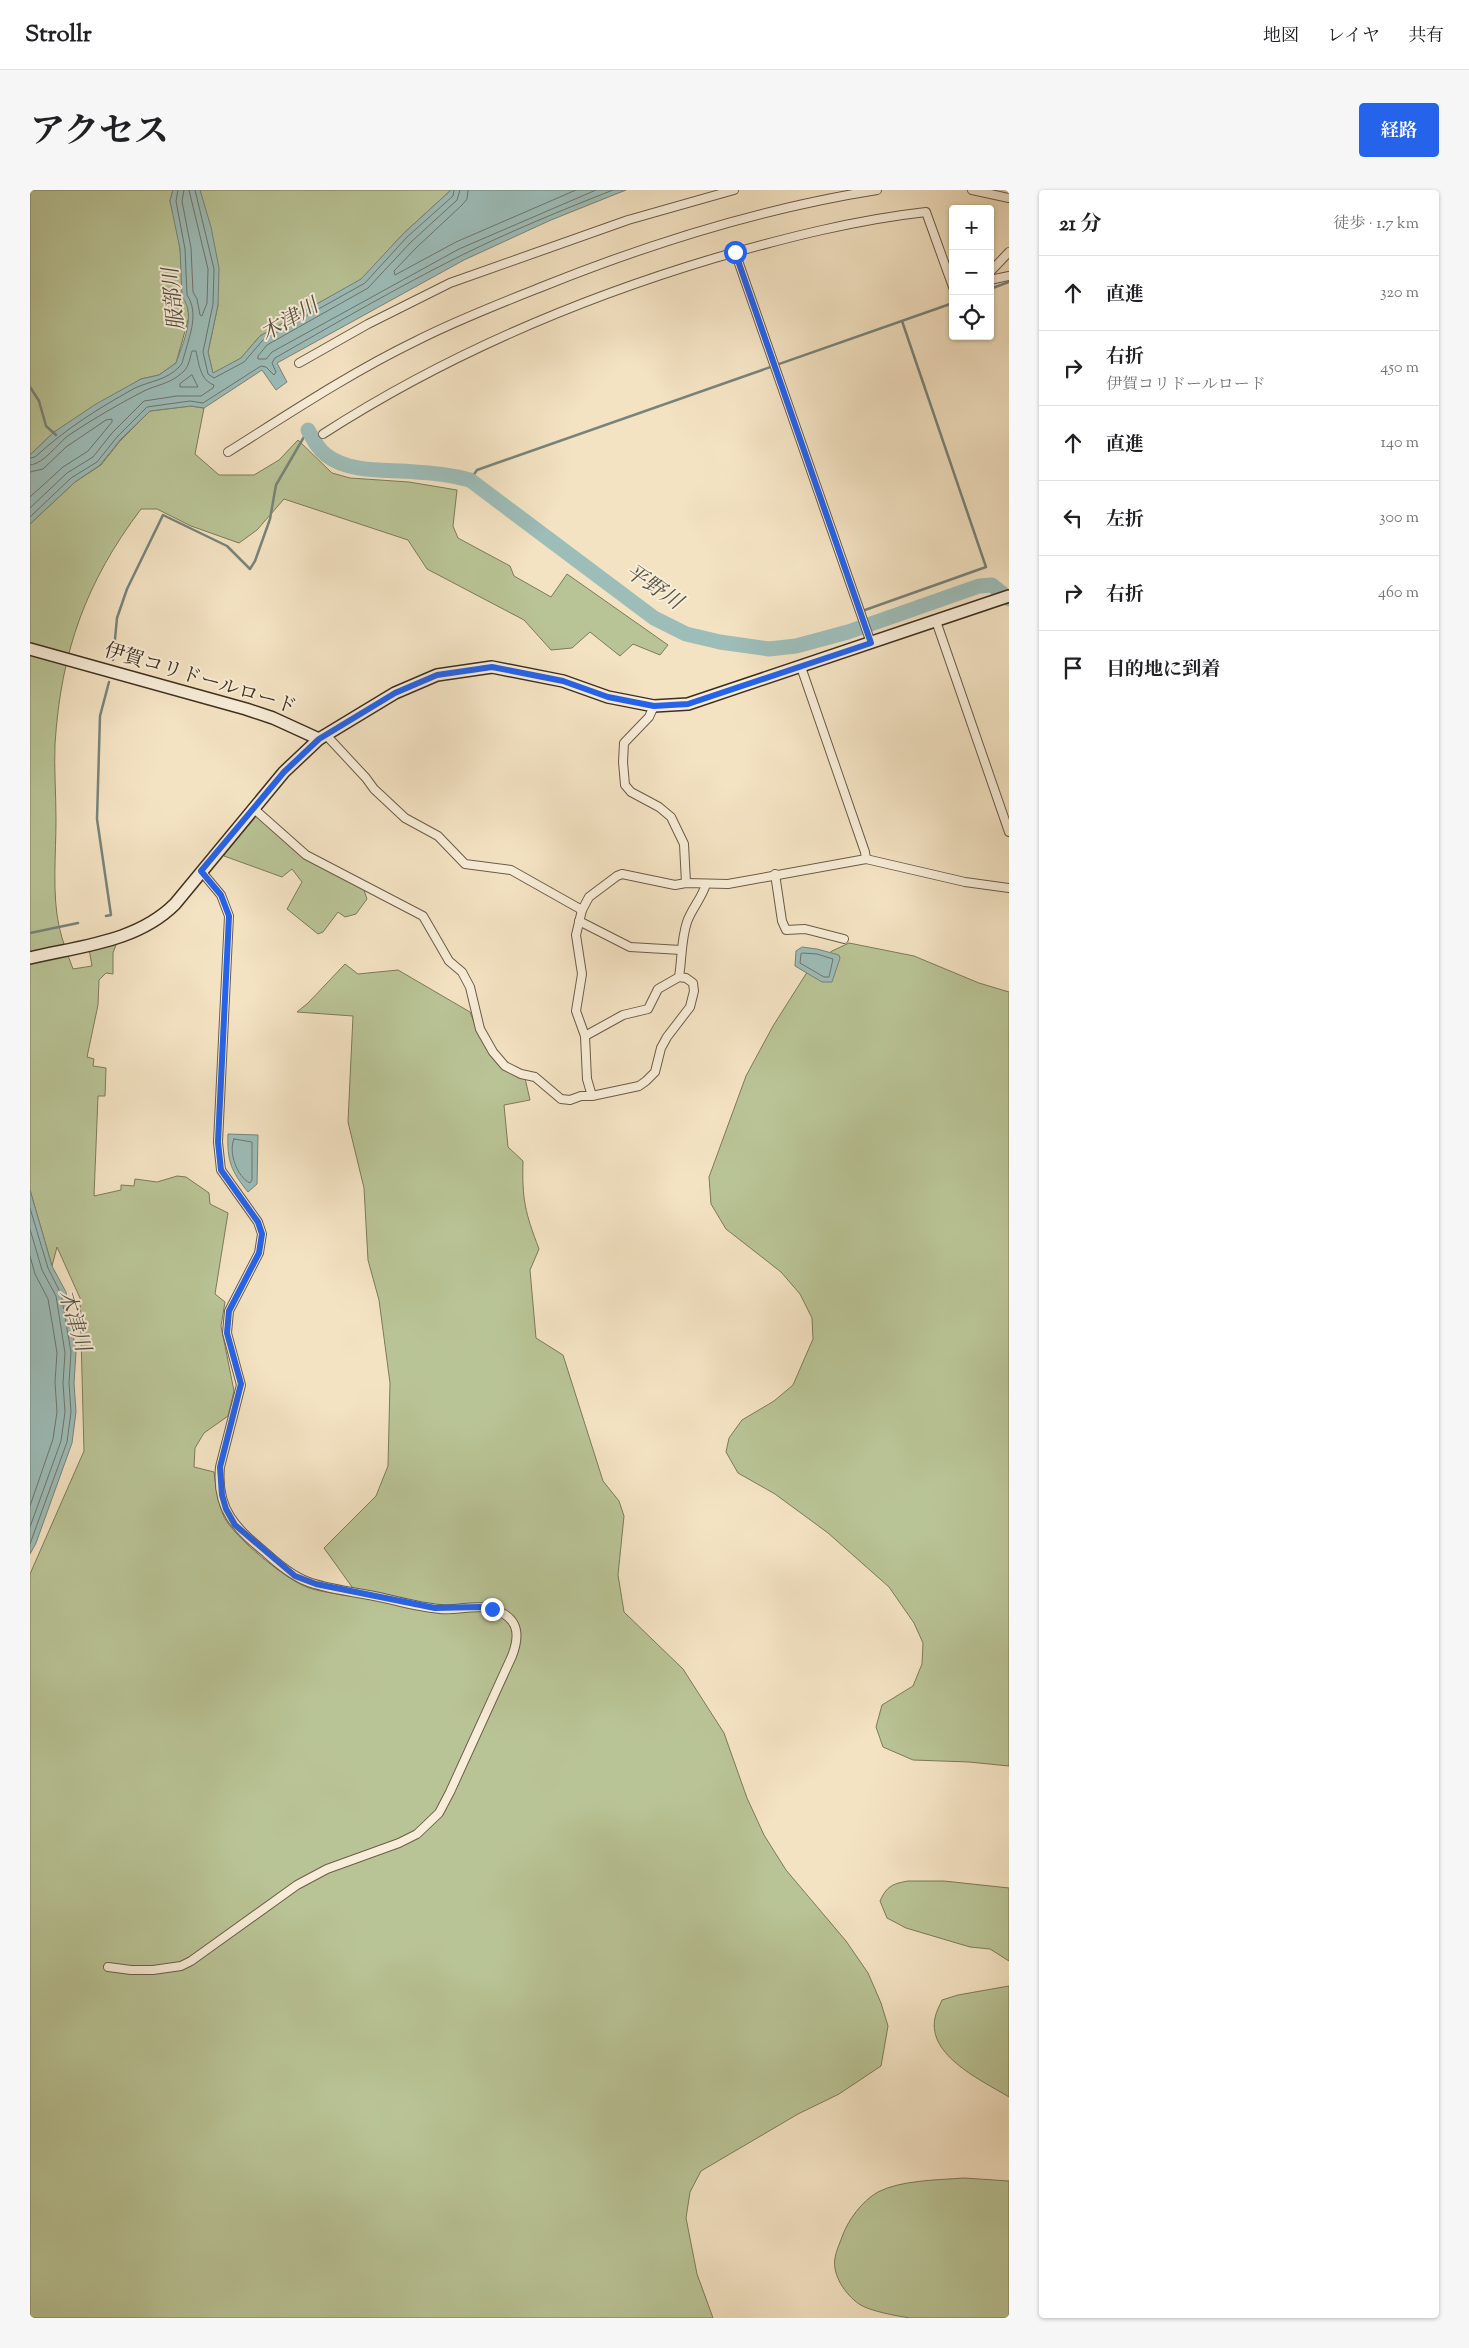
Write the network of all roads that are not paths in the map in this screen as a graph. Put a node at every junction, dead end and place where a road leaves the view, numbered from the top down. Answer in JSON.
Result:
{"nodes":[{"id":1,"x":734,"y":190,"type":"edge"},
{"id":2,"x":877,"y":190,"type":"edge"},
{"id":3,"x":972,"y":190,"type":"edge"},
{"id":4,"x":1009,"y":198,"type":"edge"},
{"id":5,"x":735,"y":252,"type":"junction"},
{"id":6,"x":1009,"y":252,"type":"edge"},
{"id":7,"x":994,"y":268,"type":"edge"},
{"id":8,"x":1009,"y":276,"type":"edge"},
{"id":9,"x":949,"y":277,"type":"edge"},
{"id":10,"x":994,"y":279,"type":"edge"},
{"id":11,"x":299,"y":363,"type":"dead end"},
{"id":12,"x":323,"y":434,"type":"dead end"},
{"id":13,"x":228,"y":452,"type":"dead end"},
{"id":14,"x":1009,"y":596,"type":"edge"},
{"id":15,"x":936,"y":621,"type":"junction"},
{"id":16,"x":869,"y":639,"type":"junction"},
{"id":17,"x":30,"y":649,"type":"edge"},
{"id":18,"x":801,"y":668,"type":"junction"},
{"id":19,"x":654,"y":706,"type":"junction"},
{"id":20,"x":322,"y":737,"type":"junction"},
{"id":21,"x":253,"y":808,"type":"junction"},
{"id":22,"x":1009,"y":832,"type":"edge"},
{"id":23,"x":866,"y":859,"type":"junction"},
{"id":24,"x":201,"y":871,"type":"junction"},
{"id":25,"x":775,"y":874,"type":"junction"},
{"id":26,"x":686,"y":883,"type":"junction"},
{"id":27,"x":706,"y":884,"type":"junction"},
{"id":28,"x":1009,"y":888,"type":"edge"},
{"id":29,"x":582,"y":910,"type":"junction"},
{"id":30,"x":579,"y":921,"type":"junction"},
{"id":31,"x":844,"y":939,"type":"dead end"},
{"id":32,"x":681,"y":950,"type":"junction"},
{"id":33,"x":30,"y":958,"type":"edge"},
{"id":34,"x":679,"y":977,"type":"junction"},
{"id":35,"x":586,"y":1036,"type":"junction"},
{"id":36,"x":592,"y":1096,"type":"junction"},
{"id":37,"x":108,"y":1966,"type":"dead end"}],
"edges":[{"from":1,"to":11,"type":"street"},
{"from":2,"to":13,"type":"street"},
{"from":3,"to":4,"type":"street"},
{"from":5,"to":9,"type":"street"},
{"from":5,"to":12,"type":"street"},
{"from":5,"to":16,"type":"street"},
{"from":6,"to":7,"type":"street"},
{"from":8,"to":10,"type":"street"},
{"from":14,"to":15,"type":"street"},
{"from":15,"to":16,"type":"street"},
{"from":15,"to":22,"type":"street"},
{"from":16,"to":18,"type":"street"},
{"from":17,"to":20,"type":"street","name":"伊賀コリドールロード"},
{"from":18,"to":19,"type":"street"},
{"from":18,"to":23,"type":"street"},
{"from":19,"to":20,"type":"street"},
{"from":19,"to":26,"type":"street"},
{"from":20,"to":21,"type":"street"},
{"from":20,"to":29,"type":"street"},
{"from":21,"to":24,"type":"street"},
{"from":21,"to":36,"type":"street"},
{"from":23,"to":25,"type":"street"},
{"from":23,"to":28,"type":"street"},
{"from":24,"to":33,"type":"street"},
{"from":24,"to":37,"type":"street"},
{"from":25,"to":27,"type":"street"},
{"from":25,"to":31,"type":"street"},
{"from":26,"to":27,"type":"street"},
{"from":26,"to":29,"type":"street"},
{"from":27,"to":32,"type":"street"},
{"from":29,"to":30,"type":"street"},
{"from":30,"to":32,"type":"street"},
{"from":30,"to":35,"type":"street"},
{"from":32,"to":34,"type":"street"},
{"from":34,"to":35,"type":"street"},
{"from":34,"to":36,"type":"street"},
{"from":35,"to":36,"type":"street"}]}
